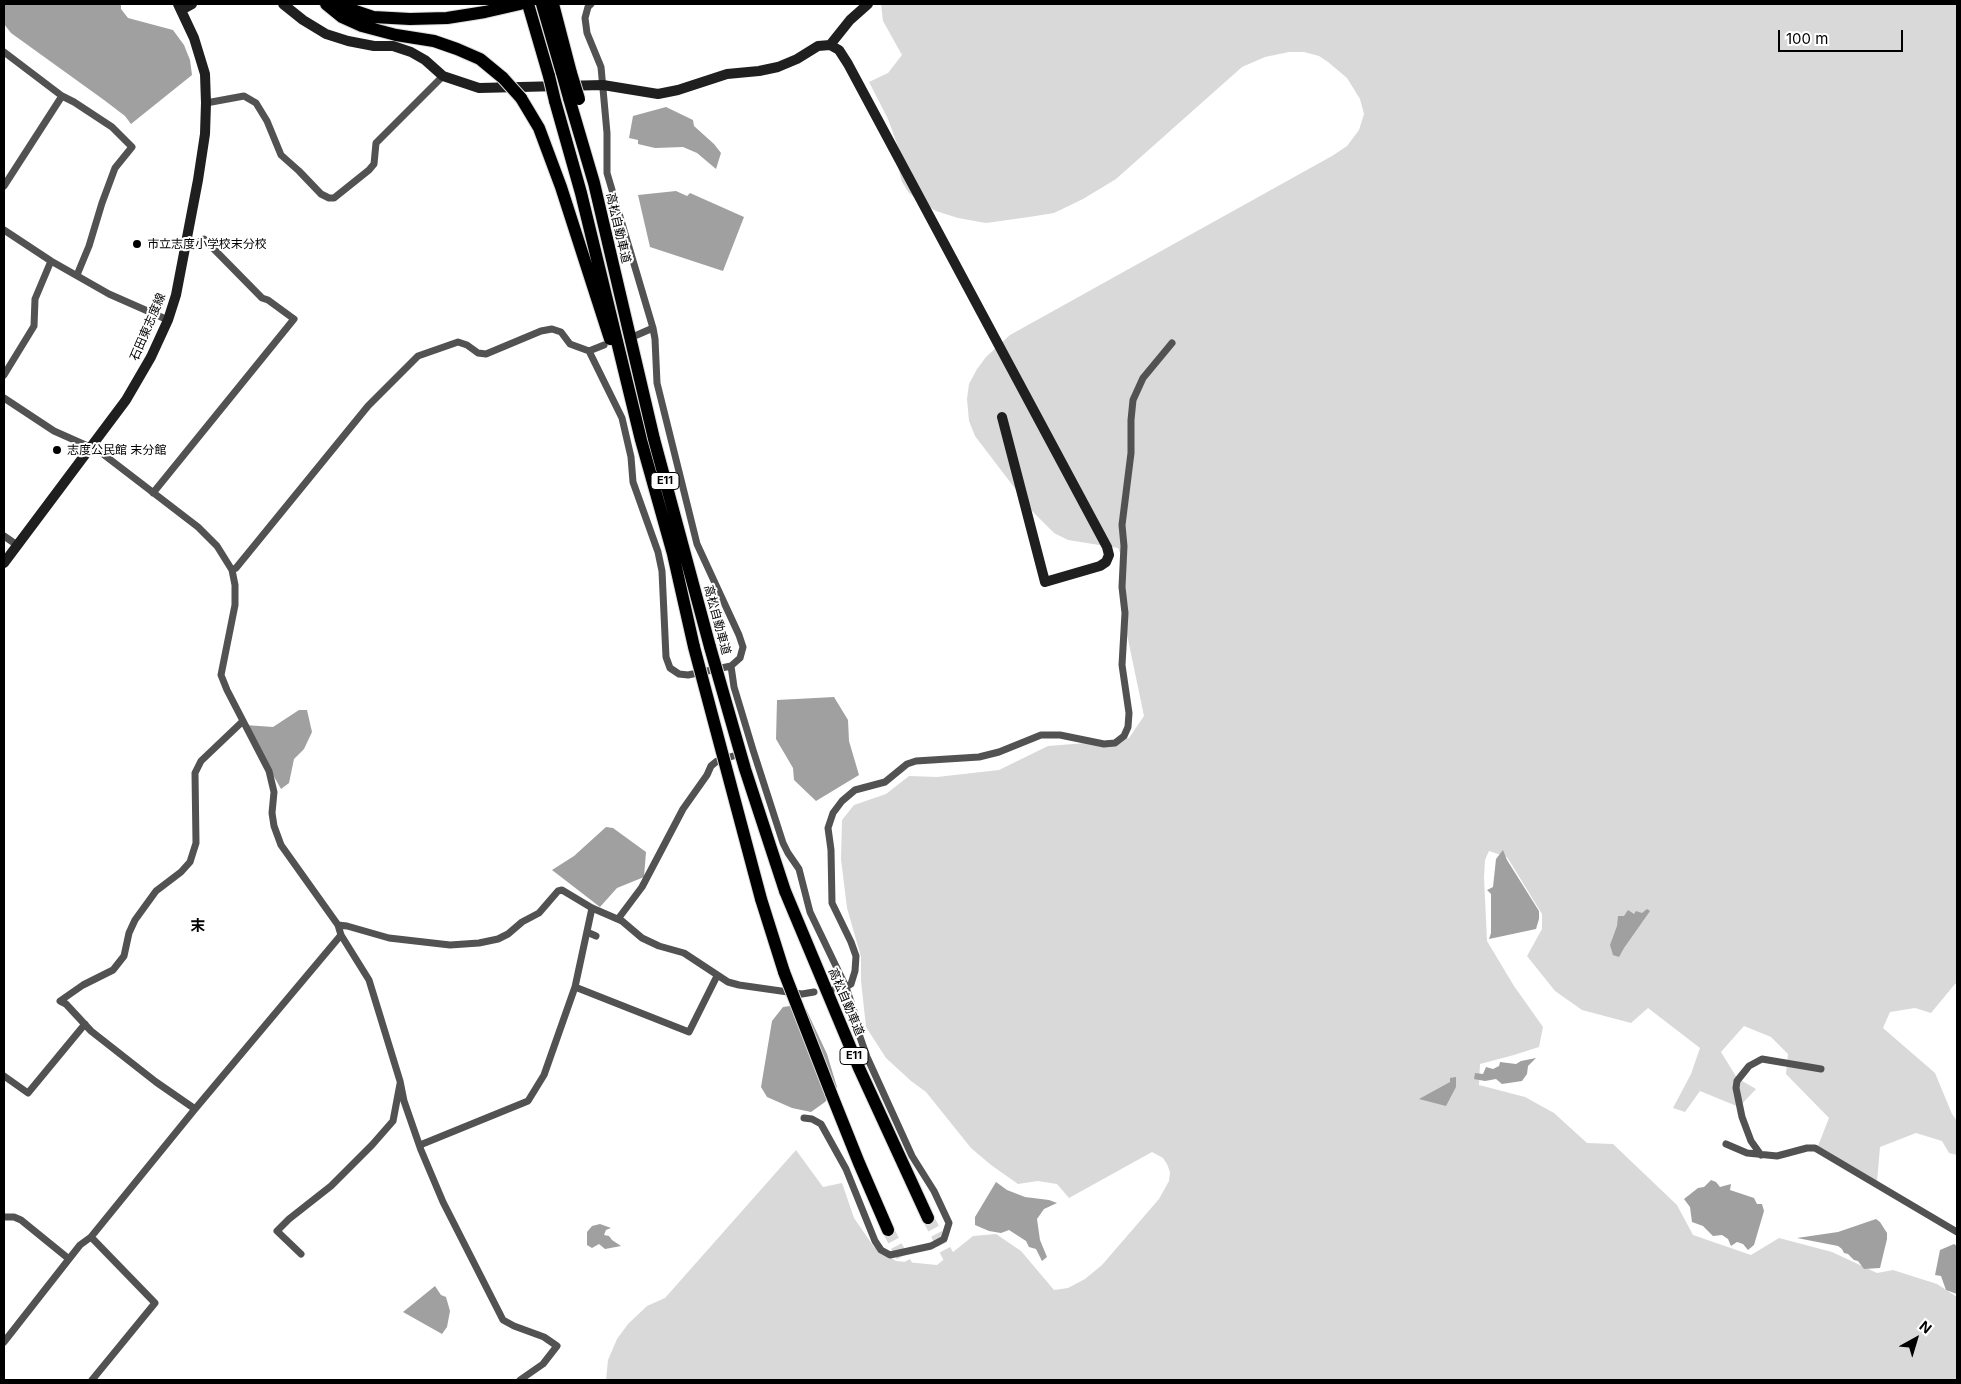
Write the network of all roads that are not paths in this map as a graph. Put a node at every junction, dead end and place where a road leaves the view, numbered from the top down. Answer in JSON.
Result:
{"nodes":[{"id":1,"x":192,"y":4,"type":"edge"},
{"id":2,"x":286,"y":4,"type":"edge"},
{"id":3,"x":326,"y":4,"type":"edge"},
{"id":4,"x":335,"y":4,"type":"edge"},
{"id":5,"x":358,"y":4,"type":"edge"},
{"id":6,"x":485,"y":4,"type":"edge"},
{"id":7,"x":591,"y":4,"type":"edge"},
{"id":8,"x":868,"y":4,"type":"edge"},
{"id":9,"x":538,"y":5,"type":"edge"},
{"id":10,"x":180,"y":7,"type":"edge"},
{"id":11,"x":830,"y":45,"type":"junction"},
{"id":12,"x":4,"y":52,"type":"edge"},
{"id":13,"x":561,"y":74,"type":"junction"},
{"id":14,"x":443,"y":76,"type":"junction"},
{"id":15,"x":603,"y":85,"type":"junction"},
{"id":16,"x":62,"y":96,"type":"junction"},
{"id":17,"x":206,"y":103,"type":"junction"},
{"id":18,"x":4,"y":186,"type":"edge"},
{"id":19,"x":4,"y":230,"type":"edge"},
{"id":20,"x":186,"y":246,"type":"junction"},
{"id":21,"x":51,"y":261,"type":"junction"},
{"id":22,"x":77,"y":275,"type":"junction"},
{"id":23,"x":612,"y":315,"type":"junction"},
{"id":24,"x":168,"y":320,"type":"junction"},
{"id":25,"x":653,"y":328,"type":"junction"},
{"id":26,"x":637,"y":335,"type":"dead end"},
{"id":27,"x":1172,"y":343,"type":"dead end"},
{"id":28,"x":604,"y":345,"type":"dead end"},
{"id":29,"x":589,"y":351,"type":"junction"},
{"id":30,"x":4,"y":375,"type":"edge"},
{"id":31,"x":4,"y":398,"type":"edge"},
{"id":32,"x":1002,"y":417,"type":"dead end"},
{"id":33,"x":90,"y":447,"type":"junction"},
{"id":34,"x":153,"y":493,"type":"junction"},
{"id":35,"x":4,"y":536,"type":"edge"},
{"id":36,"x":17,"y":545,"type":"junction"},
{"id":37,"x":4,"y":563,"type":"edge"},
{"id":38,"x":232,"y":570,"type":"junction"},
{"id":39,"x":731,"y":666,"type":"junction"},
{"id":40,"x":243,"y":721,"type":"junction"},
{"id":41,"x":753,"y":750,"type":"junction"},
{"id":42,"x":592,"y":908,"type":"junction"},
{"id":43,"x":618,"y":919,"type":"junction"},
{"id":44,"x":338,"y":925,"type":"junction"},
{"id":45,"x":587,"y":932,"type":"junction"},
{"id":46,"x":341,"y":935,"type":"junction"},
{"id":47,"x":596,"y":936,"type":"dead end"},
{"id":48,"x":717,"y":976,"type":"junction"},
{"id":49,"x":575,"y":987,"type":"junction"},
{"id":50,"x":846,"y":987,"type":"junction"},
{"id":51,"x":835,"y":989,"type":"dead end"},
{"id":52,"x":814,"y":992,"type":"dead end"},
{"id":53,"x":85,"y":1024,"type":"junction"},
{"id":54,"x":1821,"y":1069,"type":"dead end"},
{"id":55,"x":4,"y":1076,"type":"edge"},
{"id":56,"x":400,"y":1082,"type":"junction"},
{"id":57,"x":195,"y":1109,"type":"junction"},
{"id":58,"x":804,"y":1118,"type":"dead end"},
{"id":59,"x":1726,"y":1144,"type":"dead end"},
{"id":60,"x":420,"y":1145,"type":"junction"},
{"id":61,"x":1761,"y":1154,"type":"junction"},
{"id":62,"x":4,"y":1217,"type":"edge"},
{"id":63,"x":928,"y":1218,"type":"tunnel mouth"},
{"id":64,"x":888,"y":1230,"type":"tunnel mouth"},
{"id":65,"x":1957,"y":1232,"type":"edge"},
{"id":66,"x":91,"y":1237,"type":"junction"},
{"id":67,"x":301,"y":1254,"type":"dead end"},
{"id":68,"x":69,"y":1259,"type":"junction"},
{"id":69,"x":4,"y":1342,"type":"edge"},
{"id":70,"x":92,"y":1380,"type":"edge"},
{"id":71,"x":520,"y":1380,"type":"edge"}],
"edges":[{"from":1,"to":10,"type":"street"},
{"from":2,"to":14,"type":"street"},
{"from":3,"to":23,"type":"highway","bridge":true},
{"from":4,"to":9,"type":"highway"},
{"from":5,"to":6,"type":"highway"},
{"from":7,"to":15,"type":"street"},
{"from":8,"to":11,"type":"street"},
{"from":9,"to":13,"type":"highway","name":"高松自動車道","number":"E11"},
{"from":9,"to":13,"type":"highway"},
{"from":10,"to":17,"type":"street","name":"石田東志度線"},
{"from":11,"to":15,"type":"street"},
{"from":11,"to":32,"type":"street"},
{"from":12,"to":16,"type":"street"},
{"from":13,"to":23,"type":"highway","name":"高松自動車道","number":"E11","bridge":true},
{"from":13,"to":23,"type":"highway","name":"高松自動車道","number":"E11","bridge":true},
{"from":14,"to":15,"type":"street"},
{"from":14,"to":17,"type":"street"},
{"from":15,"to":25,"type":"street"},
{"from":16,"to":18,"type":"street"},
{"from":16,"to":22,"type":"street"},
{"from":17,"to":20,"type":"street","name":"石田東志度線"},
{"from":19,"to":21,"type":"street"},
{"from":20,"to":24,"type":"street","name":"石田東志度線"},
{"from":20,"to":34,"type":"street"},
{"from":21,"to":22,"type":"street"},
{"from":21,"to":30,"type":"street"},
{"from":22,"to":24,"type":"street"},
{"from":23,"to":63,"type":"highway","name":"高松自動車道","number":"E11","bridge":true},
{"from":23,"to":64,"type":"highway","number":"E11","bridge":true},
{"from":24,"to":33,"type":"street","name":"石田東志度線"},
{"from":25,"to":26,"type":"street"},
{"from":25,"to":39,"type":"street"},
{"from":27,"to":50,"type":"street"},
{"from":28,"to":29,"type":"street"},
{"from":29,"to":38,"type":"street"},
{"from":29,"to":39,"type":"street"},
{"from":31,"to":33,"type":"street"},
{"from":33,"to":34,"type":"street"},
{"from":33,"to":36,"type":"street","name":"石田東志度線"},
{"from":34,"to":38,"type":"street"},
{"from":35,"to":36,"type":"street"},
{"from":36,"to":37,"type":"street","name":"石田東志度線"},
{"from":38,"to":40,"type":"street"},
{"from":39,"to":41,"type":"street"},
{"from":40,"to":44,"type":"street"},
{"from":40,"to":53,"type":"street"},
{"from":41,"to":43,"type":"street"},
{"from":41,"to":50,"type":"street"},
{"from":42,"to":43,"type":"street"},
{"from":42,"to":44,"type":"street"},
{"from":42,"to":45,"type":"street"},
{"from":43,"to":48,"type":"street"},
{"from":44,"to":46,"type":"street"},
{"from":45,"to":47,"type":"street"},
{"from":45,"to":49,"type":"street"},
{"from":46,"to":56,"type":"street"},
{"from":46,"to":57,"type":"street"},
{"from":48,"to":49,"type":"street"},
{"from":48,"to":52,"type":"street"},
{"from":49,"to":60,"type":"street"},
{"from":50,"to":51,"type":"street"},
{"from":50,"to":58,"type":"street"},
{"from":53,"to":55,"type":"street"},
{"from":53,"to":57,"type":"street"},
{"from":54,"to":61,"type":"street"},
{"from":56,"to":60,"type":"street"},
{"from":56,"to":67,"type":"street"},
{"from":57,"to":66,"type":"street"},
{"from":59,"to":61,"type":"street"},
{"from":60,"to":71,"type":"street"},
{"from":61,"to":65,"type":"street"},
{"from":62,"to":68,"type":"street"},
{"from":66,"to":68,"type":"street"},
{"from":66,"to":70,"type":"street"},
{"from":68,"to":69,"type":"street"}]}
